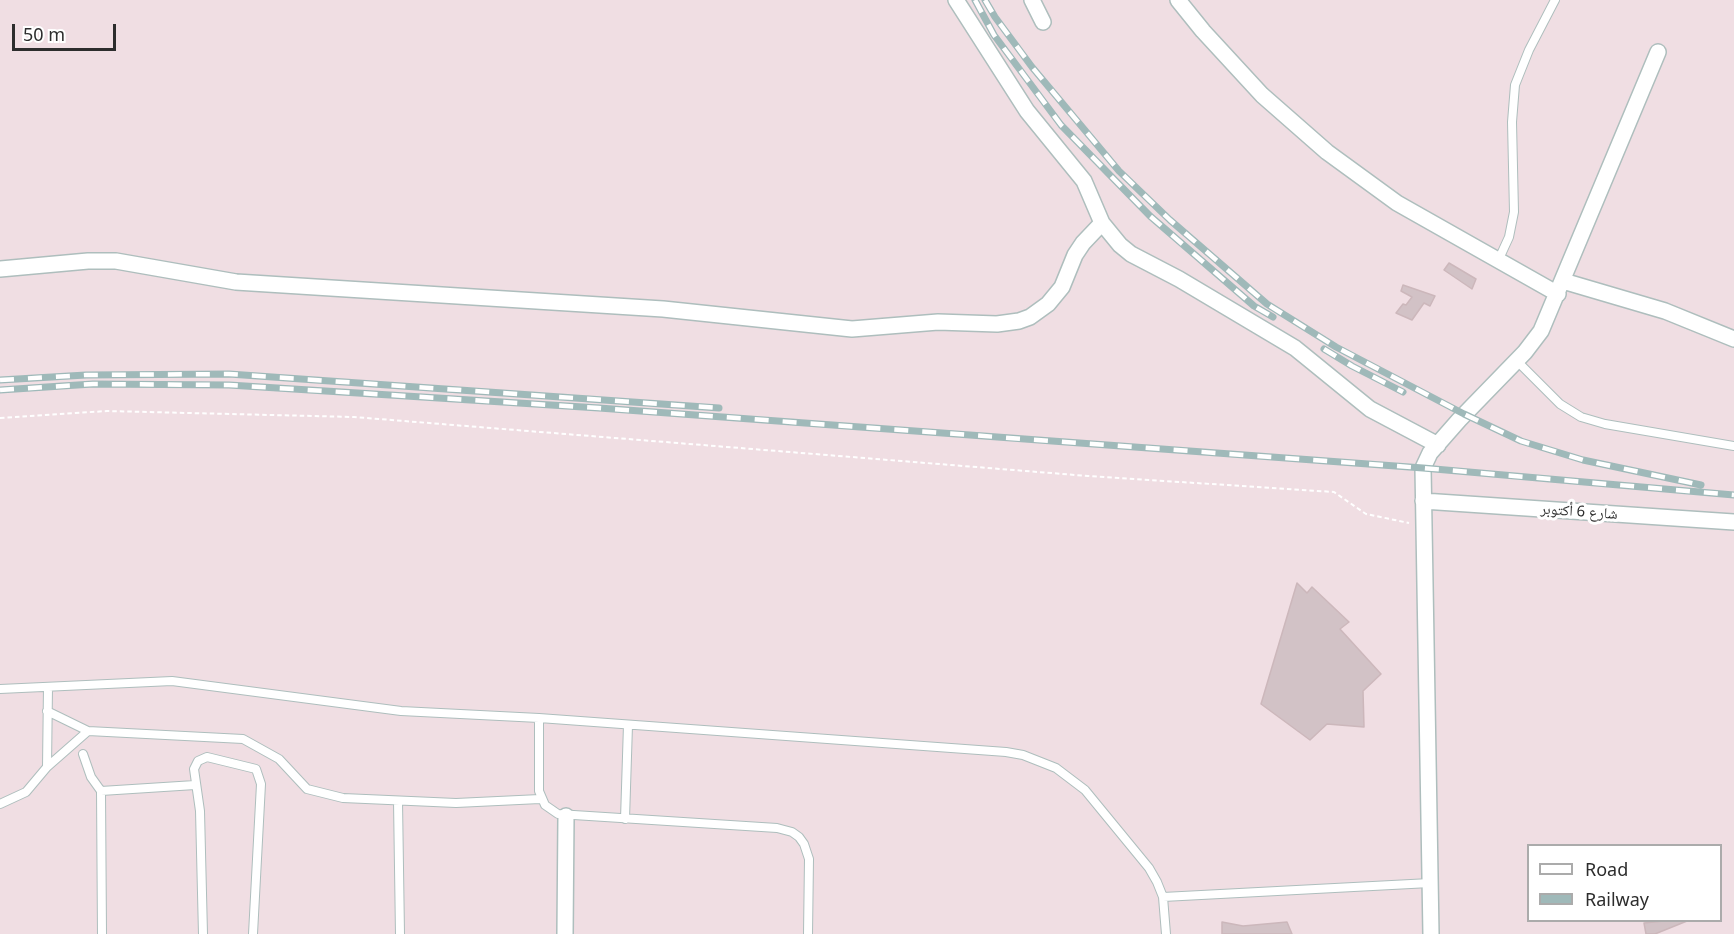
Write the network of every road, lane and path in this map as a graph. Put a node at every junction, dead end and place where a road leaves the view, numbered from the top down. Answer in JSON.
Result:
{"nodes":[{"id":1,"x":956,"y":0,"type":"edge"},
{"id":2,"x":1032,"y":0,"type":"edge"},
{"id":3,"x":1179,"y":0,"type":"edge"},
{"id":4,"x":1555,"y":0,"type":"edge"},
{"id":5,"x":1043,"y":22,"type":"dead end"},
{"id":6,"x":1658,"y":52,"type":"dead end"},
{"id":7,"x":1102,"y":224,"type":"junction"},
{"id":8,"x":1498,"y":261,"type":"junction"},
{"id":9,"x":0,"y":270,"type":"edge"},
{"id":10,"x":1560,"y":288,"type":"junction"},
{"id":11,"x":1734,"y":339,"type":"edge"},
{"id":12,"x":1517,"y":360,"type":"junction"},
{"id":13,"x":0,"y":418,"type":"edge"},
{"id":14,"x":1438,"y":445,"type":"junction"},
{"id":15,"x":1734,"y":446,"type":"edge"},
{"id":16,"x":1423,"y":501,"type":"junction"},
{"id":17,"x":1734,"y":522,"type":"edge"},
{"id":18,"x":1424,"y":525,"type":"junction"},
{"id":19,"x":48,"y":687,"type":"junction"},
{"id":20,"x":0,"y":689,"type":"edge"},
{"id":21,"x":48,"y":711,"type":"junction"},
{"id":22,"x":539,"y":718,"type":"junction"},
{"id":23,"x":628,"y":725,"type":"junction"},
{"id":24,"x":88,"y":731,"type":"junction"},
{"id":25,"x":82,"y":754,"type":"dead end"},
{"id":26,"x":47,"y":767,"type":"junction"},
{"id":27,"x":195,"y":785,"type":"junction"},
{"id":28,"x":101,"y":791,"type":"junction"},
{"id":29,"x":540,"y":799,"type":"junction"},
{"id":30,"x":398,"y":801,"type":"junction"},
{"id":31,"x":0,"y":804,"type":"edge"},
{"id":32,"x":566,"y":816,"type":"junction"},
{"id":33,"x":625,"y":819,"type":"junction"},
{"id":34,"x":1430,"y":883,"type":"junction"},
{"id":35,"x":1163,"y":897,"type":"junction"},
{"id":36,"x":102,"y":934,"type":"edge"},
{"id":37,"x":203,"y":934,"type":"edge"},
{"id":38,"x":253,"y":934,"type":"edge"},
{"id":39,"x":400,"y":934,"type":"edge"},
{"id":40,"x":565,"y":934,"type":"edge"},
{"id":41,"x":808,"y":934,"type":"edge"},
{"id":42,"x":1166,"y":934,"type":"edge"},
{"id":43,"x":1431,"y":934,"type":"edge"}],
"edges":[{"from":1,"to":7,"type":"street"},
{"from":2,"to":5,"type":"street"},
{"from":3,"to":8,"type":"street"},
{"from":4,"to":8,"type":"lane"},
{"from":6,"to":10,"type":"street"},
{"from":7,"to":9,"type":"street"},
{"from":7,"to":14,"type":"street"},
{"from":8,"to":10,"type":"street"},
{"from":10,"to":11,"type":"street"},
{"from":10,"to":12,"type":"street"},
{"from":12,"to":14,"type":"street"},
{"from":12,"to":15,"type":"lane"},
{"from":13,"to":18,"type":"path"},
{"from":14,"to":16,"type":"street"},
{"from":16,"to":17,"type":"street","name":"شارع 6 أكتوبر"},
{"from":16,"to":18,"type":"street"},
{"from":18,"to":34,"type":"street"},
{"from":19,"to":20,"type":"lane"},
{"from":19,"to":21,"type":"lane"},
{"from":19,"to":22,"type":"lane"},
{"from":21,"to":24,"type":"lane"},
{"from":21,"to":26,"type":"lane"},
{"from":22,"to":23,"type":"lane"},
{"from":22,"to":29,"type":"lane"},
{"from":23,"to":33,"type":"lane"},
{"from":23,"to":35,"type":"lane"},
{"from":24,"to":26,"type":"lane"},
{"from":24,"to":30,"type":"lane"},
{"from":25,"to":28,"type":"lane"},
{"from":26,"to":31,"type":"lane"},
{"from":27,"to":28,"type":"lane"},
{"from":27,"to":37,"type":"lane"},
{"from":27,"to":38,"type":"lane"},
{"from":28,"to":36,"type":"lane"},
{"from":29,"to":30,"type":"lane"},
{"from":29,"to":32,"type":"lane"},
{"from":30,"to":39,"type":"lane"},
{"from":32,"to":33,"type":"lane"},
{"from":32,"to":40,"type":"street"},
{"from":33,"to":41,"type":"lane"},
{"from":34,"to":35,"type":"lane"},
{"from":34,"to":43,"type":"street"},
{"from":35,"to":42,"type":"lane"}]}
